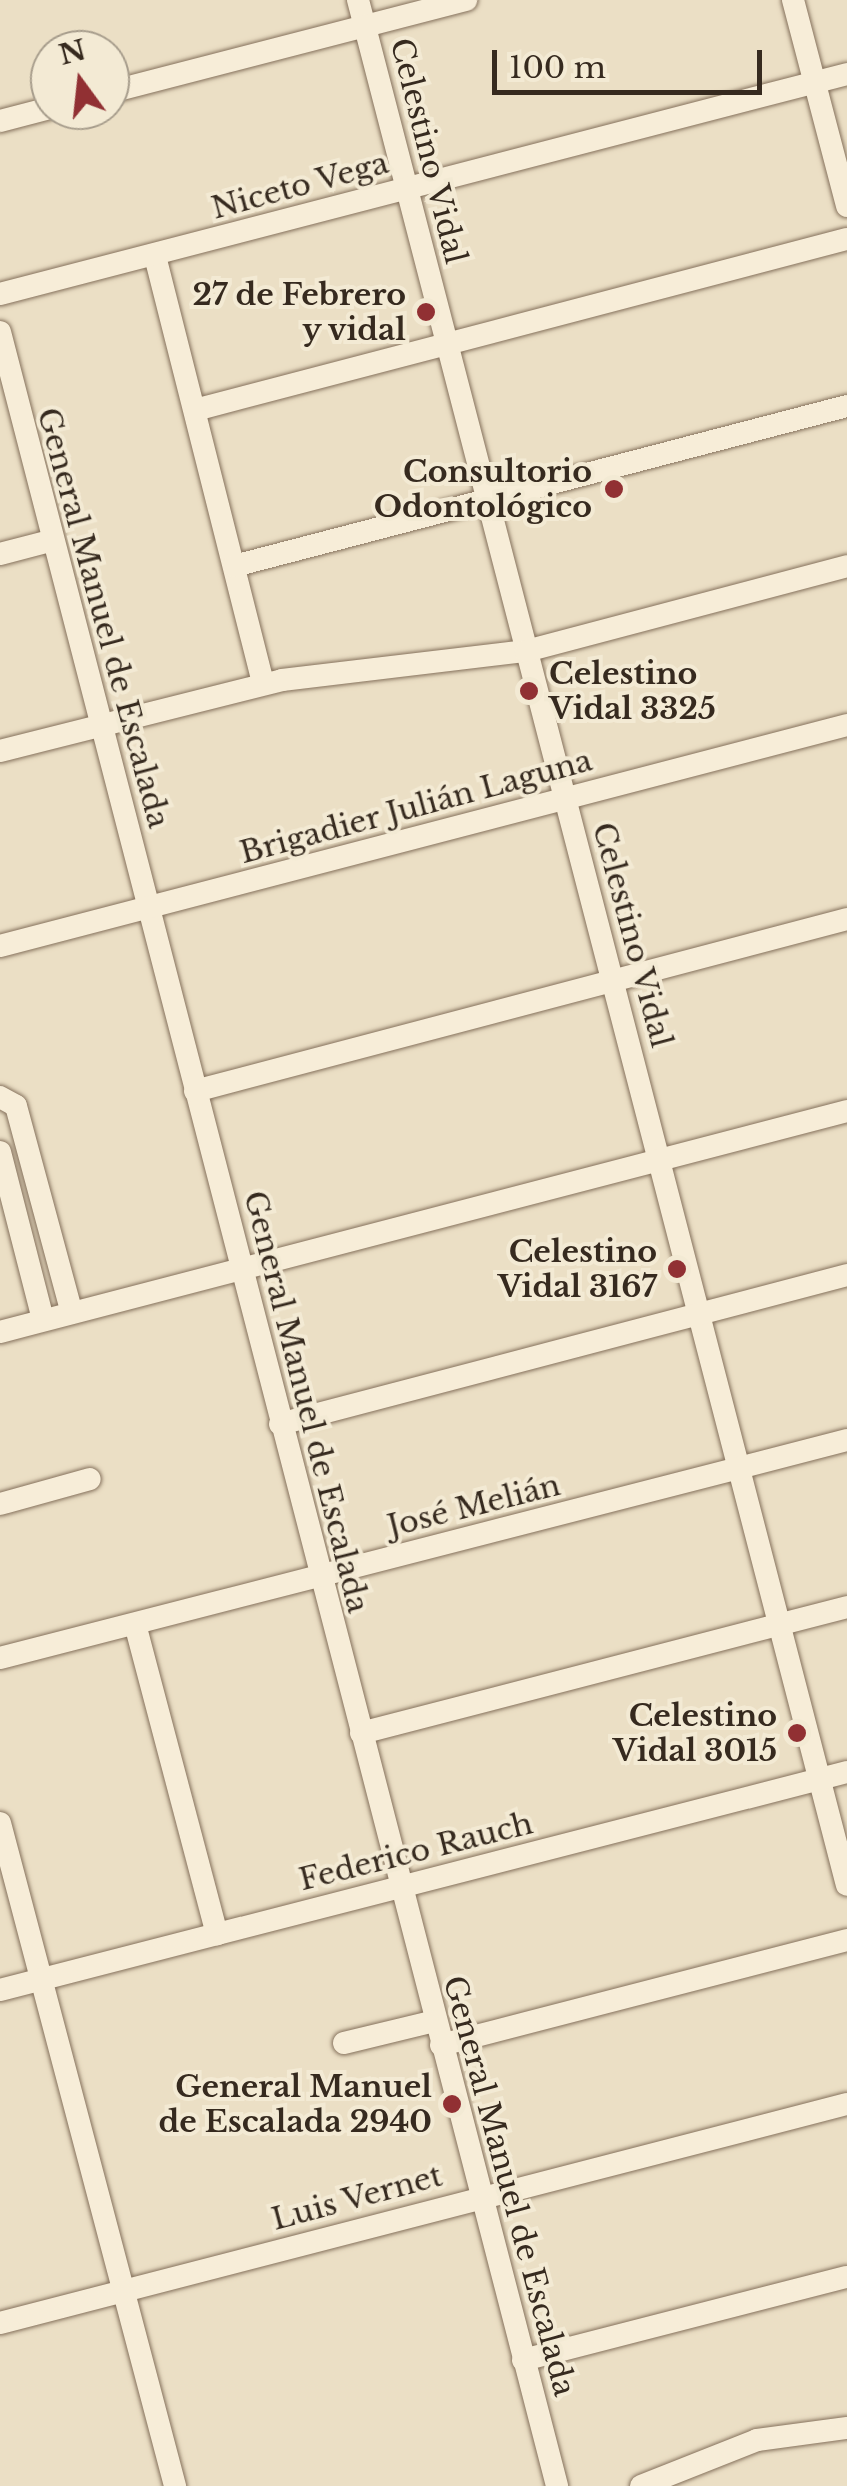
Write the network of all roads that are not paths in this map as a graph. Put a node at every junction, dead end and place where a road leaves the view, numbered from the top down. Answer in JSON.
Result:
{"nodes":[{"id":1,"x":358,"y":0,"type":"edge"},
{"id":2,"x":466,"y":0,"type":"edge"},
{"id":3,"x":793,"y":0,"type":"edge"},
{"id":4,"x":365,"y":26,"type":"junction"},
{"id":5,"x":847,"y":74,"type":"edge"},
{"id":6,"x":815,"y":82,"type":"junction"},
{"id":7,"x":130,"y":87,"type":"edge"},
{"id":8,"x":30,"y":113,"type":"edge"},
{"id":9,"x":0,"y":121,"type":"edge"},
{"id":10,"x":408,"y":189,"type":"junction"},
{"id":11,"x":847,"y":206,"type":"edge"},
{"id":12,"x":847,"y":239,"type":"edge"},
{"id":13,"x":156,"y":256,"type":"junction"},
{"id":14,"x":0,"y":294,"type":"edge"},
{"id":15,"x":0,"y":332,"type":"edge"},
{"id":16,"x":444,"y":342,"type":"junction"},
{"id":17,"x":847,"y":406,"type":"edge"},
{"id":18,"x":194,"y":410,"type":"junction"},
{"id":19,"x":486,"y":500,"type":"junction"},
{"id":20,"x":50,"y":541,"type":"junction"},
{"id":21,"x":0,"y":554,"type":"edge"},
{"id":22,"x":234,"y":566,"type":"junction"},
{"id":23,"x":847,"y":566,"type":"edge"},
{"id":24,"x":526,"y":652,"type":"junction"},
{"id":25,"x":263,"y":684,"type":"junction"},
{"id":26,"x":847,"y":725,"type":"edge"},
{"id":27,"x":99,"y":727,"type":"junction"},
{"id":28,"x":0,"y":751,"type":"edge"},
{"id":29,"x":566,"y":799,"type":"junction"},
{"id":30,"x":148,"y":908,"type":"junction"},
{"id":31,"x":847,"y":919,"type":"edge"},
{"id":32,"x":0,"y":946,"type":"edge"},
{"id":33,"x":613,"y":980,"type":"junction"},
{"id":34,"x":195,"y":1091,"type":"junction"},
{"id":35,"x":0,"y":1097,"type":"edge"},
{"id":36,"x":847,"y":1112,"type":"edge"},
{"id":37,"x":0,"y":1152,"type":"edge"},
{"id":38,"x":660,"y":1160,"type":"junction"},
{"id":39,"x":240,"y":1268,"type":"junction"},
{"id":40,"x":847,"y":1275,"type":"edge"},
{"id":41,"x":72,"y":1313,"type":"junction"},
{"id":42,"x":700,"y":1314,"type":"junction"},
{"id":43,"x":43,"y":1320,"type":"junction"},
{"id":44,"x":0,"y":1332,"type":"edge"},
{"id":45,"x":280,"y":1424,"type":"junction"},
{"id":46,"x":847,"y":1440,"type":"edge"},
{"id":47,"x":738,"y":1468,"type":"junction"},
{"id":48,"x":90,"y":1480,"type":"dead end"},
{"id":49,"x":0,"y":1504,"type":"edge"},
{"id":50,"x":320,"y":1576,"type":"junction"},
{"id":51,"x":847,"y":1607,"type":"edge"},
{"id":52,"x":134,"y":1624,"type":"junction"},
{"id":53,"x":780,"y":1624,"type":"junction"},
{"id":54,"x":0,"y":1658,"type":"edge"},
{"id":55,"x":361,"y":1733,"type":"junction"},
{"id":56,"x":847,"y":1772,"type":"edge"},
{"id":57,"x":820,"y":1779,"type":"junction"},
{"id":58,"x":0,"y":1823,"type":"edge"},
{"id":59,"x":847,"y":1885,"type":"edge"},
{"id":60,"x":400,"y":1886,"type":"junction"},
{"id":61,"x":218,"y":1934,"type":"junction"},
{"id":62,"x":847,"y":1940,"type":"edge"},
{"id":63,"x":42,"y":1979,"type":"junction"},
{"id":64,"x":0,"y":1990,"type":"edge"},
{"id":65,"x":435,"y":2021,"type":"junction"},
{"id":66,"x":344,"y":2042,"type":"dead end"},
{"id":67,"x":441,"y":2045,"type":"junction"},
{"id":68,"x":847,"y":2104,"type":"edge"},
{"id":69,"x":480,"y":2197,"type":"junction"},
{"id":70,"x":847,"y":2277,"type":"edge"},
{"id":71,"x":125,"y":2291,"type":"junction"},
{"id":72,"x":0,"y":2323,"type":"edge"},
{"id":73,"x":523,"y":2360,"type":"junction"},
{"id":74,"x":847,"y":2428,"type":"edge"},
{"id":75,"x":175,"y":2486,"type":"edge"},
{"id":76,"x":557,"y":2486,"type":"edge"},
{"id":77,"x":641,"y":2486,"type":"edge"}],
"edges":[{"from":1,"to":4,"type":"street","name":"Celestino Vidal"},
{"from":2,"to":4,"type":"street"},
{"from":3,"to":6,"type":"street"},
{"from":4,"to":7,"type":"street"},
{"from":4,"to":10,"type":"street","name":"Celestino Vidal"},
{"from":5,"to":6,"type":"street","name":"Niceto Vega"},
{"from":6,"to":10,"type":"street","name":"Niceto Vega"},
{"from":6,"to":11,"type":"street"},
{"from":8,"to":9,"type":"street"},
{"from":10,"to":13,"type":"street","name":"Niceto Vega"},
{"from":10,"to":16,"type":"street","name":"Celestino Vidal"},
{"from":12,"to":16,"type":"street"},
{"from":13,"to":14,"type":"street","name":"Niceto Vega"},
{"from":13,"to":18,"type":"street"},
{"from":15,"to":20,"type":"street","name":"General Manuel de Escalada"},
{"from":16,"to":18,"type":"street"},
{"from":16,"to":19,"type":"street","name":"Celestino Vidal"},
{"from":17,"to":19,"type":"street"},
{"from":18,"to":22,"type":"street"},
{"from":19,"to":22,"type":"street"},
{"from":19,"to":24,"type":"street","name":"Celestino Vidal"},
{"from":20,"to":21,"type":"street"},
{"from":20,"to":27,"type":"street","name":"General Manuel de Escalada"},
{"from":22,"to":25,"type":"street"},
{"from":23,"to":24,"type":"street"},
{"from":24,"to":25,"type":"street"},
{"from":24,"to":29,"type":"street","name":"Celestino Vidal"},
{"from":25,"to":27,"type":"street"},
{"from":26,"to":29,"type":"street","name":"Brigadier Julián Laguna"},
{"from":27,"to":28,"type":"street"},
{"from":27,"to":30,"type":"street","name":"General Manuel de Escalada"},
{"from":29,"to":30,"type":"street","name":"Brigadier Julián Laguna"},
{"from":29,"to":33,"type":"street","name":"Celestino Vidal"},
{"from":30,"to":32,"type":"street","name":"Brigadier Julián Laguna"},
{"from":30,"to":34,"type":"street","name":"General Manuel de Escalada"},
{"from":31,"to":33,"type":"street"},
{"from":33,"to":34,"type":"street"},
{"from":33,"to":38,"type":"street","name":"Celestino Vidal"},
{"from":34,"to":39,"type":"street","name":"General Manuel de Escalada"},
{"from":35,"to":41,"type":"street"},
{"from":36,"to":38,"type":"street"},
{"from":37,"to":43,"type":"street"},
{"from":38,"to":39,"type":"street"},
{"from":38,"to":42,"type":"street","name":"Celestino Vidal"},
{"from":39,"to":41,"type":"street"},
{"from":39,"to":45,"type":"street","name":"General Manuel de Escalada"},
{"from":40,"to":42,"type":"street"},
{"from":41,"to":43,"type":"street"},
{"from":42,"to":45,"type":"street"},
{"from":42,"to":47,"type":"street","name":"Celestino Vidal"},
{"from":43,"to":44,"type":"street"},
{"from":45,"to":50,"type":"street","name":"General Manuel de Escalada"},
{"from":46,"to":47,"type":"street","name":"José Melián"},
{"from":47,"to":50,"type":"street","name":"José Melián"},
{"from":47,"to":53,"type":"street","name":"Celestino Vidal"},
{"from":48,"to":49,"type":"street"},
{"from":50,"to":52,"type":"street","name":"José Melián"},
{"from":50,"to":55,"type":"street","name":"General Manuel de Escalada"},
{"from":51,"to":53,"type":"street"},
{"from":52,"to":54,"type":"street","name":"José Melián"},
{"from":52,"to":61,"type":"street"},
{"from":53,"to":55,"type":"street"},
{"from":53,"to":57,"type":"street","name":"Celestino Vidal"},
{"from":55,"to":60,"type":"street","name":"General Manuel de Escalada"},
{"from":56,"to":57,"type":"street","name":"Federico Rauch"},
{"from":57,"to":59,"type":"street","name":"Celestino Vidal"},
{"from":57,"to":60,"type":"street","name":"Federico Rauch"},
{"from":58,"to":63,"type":"street"},
{"from":60,"to":61,"type":"street","name":"Federico Rauch"},
{"from":60,"to":65,"type":"street","name":"General Manuel de Escalada"},
{"from":61,"to":63,"type":"street","name":"Federico Rauch"},
{"from":62,"to":67,"type":"street"},
{"from":63,"to":64,"type":"street","name":"Federico Rauch"},
{"from":63,"to":71,"type":"street"},
{"from":65,"to":66,"type":"street"},
{"from":65,"to":67,"type":"street","name":"General Manuel de Escalada"},
{"from":67,"to":69,"type":"street","name":"General Manuel de Escalada"},
{"from":68,"to":69,"type":"street","name":"Luis Vernet"},
{"from":69,"to":71,"type":"street","name":"Luis Vernet"},
{"from":69,"to":73,"type":"street","name":"General Manuel de Escalada"},
{"from":70,"to":73,"type":"street"},
{"from":71,"to":72,"type":"street","name":"Luis Vernet"},
{"from":71,"to":75,"type":"street"},
{"from":73,"to":76,"type":"street","name":"General Manuel de Escalada"},
{"from":74,"to":77,"type":"street"}]}
